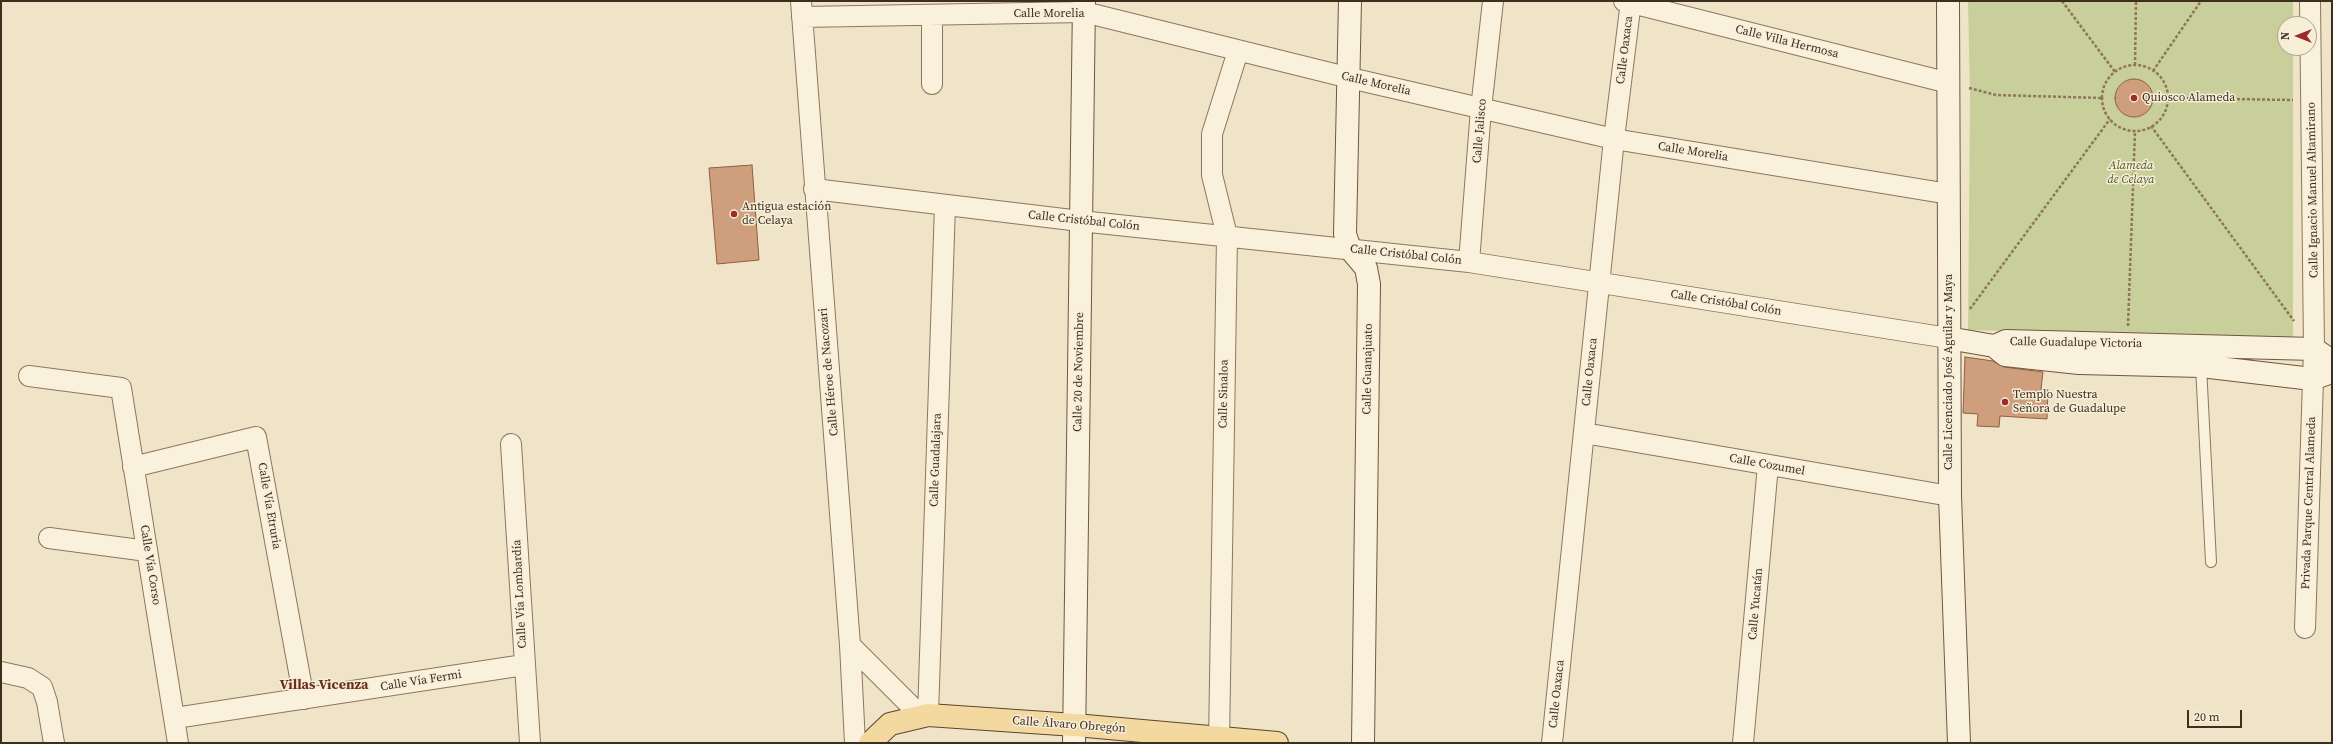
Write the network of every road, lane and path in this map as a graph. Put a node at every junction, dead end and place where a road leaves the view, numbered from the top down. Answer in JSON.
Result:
{"nodes":[{"id":1,"x":1350,"y":1,"type":"edge"},
{"id":2,"x":1493,"y":1,"type":"edge"},
{"id":3,"x":1948,"y":1,"type":"edge"},
{"id":4,"x":2062,"y":1,"type":"edge"},
{"id":5,"x":2136,"y":1,"type":"edge"},
{"id":6,"x":2201,"y":1,"type":"edge"},
{"id":7,"x":2310,"y":1,"type":"edge"},
{"id":8,"x":1629,"y":2,"type":"edge"},
{"id":9,"x":1084,"y":7,"type":"edge"},
{"id":10,"x":801,"y":9,"type":"edge"},
{"id":11,"x":932,"y":15,"type":"junction"},
{"id":12,"x":1238,"y":50,"type":"junction"},
{"id":13,"x":2135,"y":65,"type":"junction"},
{"id":14,"x":2153,"y":71,"type":"junction"},
{"id":15,"x":2114,"y":72,"type":"junction"},
{"id":16,"x":1350,"y":78,"type":"junction"},
{"id":17,"x":1949,"y":83,"type":"junction"},
{"id":18,"x":932,"y":84,"type":"dead end"},
{"id":19,"x":2102,"y":98,"type":"junction"},
{"id":20,"x":2167,"y":98,"type":"junction"},
{"id":21,"x":2312,"y":101,"type":"junction"},
{"id":22,"x":1481,"y":109,"type":"junction"},
{"id":23,"x":2110,"y":119,"type":"junction"},
{"id":24,"x":2151,"y":126,"type":"junction"},
{"id":25,"x":2135,"y":131,"type":"junction"},
{"id":26,"x":1614,"y":140,"type":"junction"},
{"id":27,"x":814,"y":189,"type":"junction"},
{"id":28,"x":1949,"y":194,"type":"junction"},
{"id":29,"x":945,"y":205,"type":"junction"},
{"id":30,"x":1080,"y":221,"type":"junction"},
{"id":31,"x":1226,"y":236,"type":"junction"},
{"id":32,"x":1350,"y":249,"type":"junction"},
{"id":33,"x":1468,"y":262,"type":"junction"},
{"id":34,"x":1600,"y":283,"type":"junction"},
{"id":35,"x":1966,"y":313,"type":"dead end"},
{"id":36,"x":2296,"y":324,"type":"dead end"},
{"id":37,"x":1948,"y":338,"type":"junction"},
{"id":38,"x":2128,"y":344,"type":"junction"},
{"id":39,"x":1994,"y":346,"type":"junction"},
{"id":40,"x":2323,"y":355,"type":"edge"},
{"id":41,"x":2201,"y":366,"type":"junction"},
{"id":42,"x":2322,"y":375,"type":"edge"},
{"id":43,"x":29,"y":376,"type":"dead end"},
{"id":44,"x":1584,"y":433,"type":"junction"},
{"id":45,"x":510,"y":444,"type":"dead end"},
{"id":46,"x":1768,"y":466,"type":"junction"},
{"id":47,"x":133,"y":467,"type":"junction"},
{"id":48,"x":1950,"y":496,"type":"junction"},
{"id":49,"x":49,"y":538,"type":"dead end"},
{"id":50,"x":147,"y":551,"type":"junction"},
{"id":51,"x":2211,"y":562,"type":"dead end"},
{"id":52,"x":2306,"y":628,"type":"dead end"},
{"id":53,"x":850,"y":645,"type":"junction"},
{"id":54,"x":524,"y":665,"type":"junction"},
{"id":55,"x":1,"y":672,"type":"edge"},
{"id":56,"x":304,"y":699,"type":"junction"},
{"id":57,"x":924,"y":716,"type":"junction"},
{"id":58,"x":175,"y":718,"type":"junction"},
{"id":59,"x":1075,"y":734,"type":"edge"},
{"id":60,"x":1219,"y":740,"type":"edge"},
{"id":61,"x":54,"y":743,"type":"edge"},
{"id":62,"x":178,"y":743,"type":"edge"},
{"id":63,"x":530,"y":743,"type":"edge"},
{"id":64,"x":855,"y":743,"type":"edge"},
{"id":65,"x":870,"y":743,"type":"edge"},
{"id":66,"x":1277,"y":743,"type":"edge"},
{"id":67,"x":1363,"y":743,"type":"edge"},
{"id":68,"x":1552,"y":743,"type":"edge"},
{"id":69,"x":1743,"y":743,"type":"edge"},
{"id":70,"x":1960,"y":743,"type":"edge"}],
"edges":[{"from":1,"to":16,"type":"street","name":"Calle Guanajuato"},
{"from":2,"to":22,"type":"street","name":"Calle Jalisco"},
{"from":3,"to":17,"type":"street","name":"Calle Licenciado José Aguilar y Maya"},
{"from":4,"to":15,"type":"path"},
{"from":5,"to":13,"type":"path"},
{"from":6,"to":14,"type":"path"},
{"from":7,"to":21,"type":"street","name":"Calle Ignacio Manuel Altamirano"},
{"from":8,"to":17,"type":"street","name":"Calle Villa Hermosa"},
{"from":8,"to":26,"type":"street","name":"Calle Oaxaca"},
{"from":9,"to":11,"type":"street","name":"Calle Morelia"},
{"from":9,"to":12,"type":"street","name":"Calle Morelia"},
{"from":9,"to":30,"type":"street","name":"Calle 20 de Noviembre"},
{"from":10,"to":11,"type":"street","name":"Calle Morelia"},
{"from":10,"to":27,"type":"street","name":"Calle Héroe de Nacozari"},
{"from":11,"to":18,"type":"street"},
{"from":12,"to":16,"type":"street","name":"Calle Morelia"},
{"from":12,"to":31,"type":"street","name":"Calle Sinaloa"},
{"from":13,"to":14,"type":"path"},
{"from":13,"to":15,"type":"path"},
{"from":14,"to":20,"type":"path"},
{"from":15,"to":19,"type":"path"},
{"from":16,"to":22,"type":"street","name":"Calle Morelia"},
{"from":16,"to":32,"type":"street","name":"Calle Guanajuato"},
{"from":17,"to":19,"type":"path"},
{"from":17,"to":28,"type":"street","name":"Calle Licenciado José Aguilar y Maya"},
{"from":19,"to":23,"type":"path"},
{"from":20,"to":21,"type":"path"},
{"from":20,"to":24,"type":"path"},
{"from":21,"to":40,"type":"street","name":"Calle Ignacio Manuel Altamirano"},
{"from":22,"to":26,"type":"street","name":"Calle Morelia"},
{"from":22,"to":33,"type":"street","name":"Calle Jalisco"},
{"from":23,"to":25,"type":"path"},
{"from":23,"to":35,"type":"path"},
{"from":24,"to":25,"type":"path"},
{"from":24,"to":36,"type":"path"},
{"from":25,"to":38,"type":"path"},
{"from":26,"to":28,"type":"street","name":"Calle Morelia"},
{"from":26,"to":34,"type":"street","name":"Calle Oaxaca"},
{"from":27,"to":29,"type":"street","name":"Calle Cristóbal Colón"},
{"from":27,"to":53,"type":"street","name":"Calle Héroe de Nacozari"},
{"from":28,"to":37,"type":"street","name":"Calle Licenciado José Aguilar y Maya"},
{"from":29,"to":30,"type":"street","name":"Calle Cristóbal Colón"},
{"from":29,"to":57,"type":"street","name":"Calle Guadalajara"},
{"from":30,"to":31,"type":"street","name":"Calle Cristóbal Colón"},
{"from":30,"to":59,"type":"street","name":"Calle 20 de Noviembre"},
{"from":31,"to":32,"type":"street","name":"Calle Cristóbal Colón"},
{"from":31,"to":60,"type":"street","name":"Calle Sinaloa"},
{"from":32,"to":33,"type":"street","name":"Calle Cristóbal Colón"},
{"from":32,"to":67,"type":"street","name":"Calle Guanajuato"},
{"from":33,"to":34,"type":"street","name":"Calle Cristóbal Colón"},
{"from":34,"to":37,"type":"street","name":"Calle Cristóbal Colón"},
{"from":34,"to":44,"type":"street","name":"Calle Oaxaca"},
{"from":37,"to":39,"type":"street","name":"Calle Cristóbal Colón"},
{"from":37,"to":48,"type":"street","name":"Calle Licenciado José Aguilar y Maya"},
{"from":38,"to":39,"type":"street","name":"Calle Guadalupe Victoria"},
{"from":38,"to":40,"type":"street","name":"Calle Guadalupe Victoria"},
{"from":39,"to":41,"type":"street","name":"Calle Guadalupe Victoria"},
{"from":40,"to":42,"type":"street","name":"Calle Ignacio Manuel Altamirano"},
{"from":41,"to":42,"type":"street","name":"Calle Guadalupe Victoria"},
{"from":41,"to":51,"type":"lane"},
{"from":42,"to":52,"type":"street","name":"Privada Parque Central Alameda"},
{"from":43,"to":47,"type":"street","name":"Calle Vía Corso"},
{"from":44,"to":46,"type":"street","name":"Calle Cozumel"},
{"from":44,"to":68,"type":"street","name":"Calle Oaxaca"},
{"from":45,"to":54,"type":"street","name":"Calle Vía Lombardía"},
{"from":46,"to":48,"type":"street","name":"Calle Cozumel"},
{"from":46,"to":69,"type":"street","name":"Calle Yucatán"},
{"from":47,"to":50,"type":"street","name":"Calle Vía Corso"},
{"from":47,"to":56,"type":"street","name":"Calle Vía Etruria"},
{"from":48,"to":70,"type":"street","name":"Calle Licenciado José Aguilar y Maya"},
{"from":49,"to":50,"type":"street"},
{"from":50,"to":58,"type":"street","name":"Calle Vía Corso"},
{"from":53,"to":57,"type":"street"},
{"from":53,"to":64,"type":"street","name":"Calle Héroe de Nacozari"},
{"from":54,"to":56,"type":"street","name":"Calle Vía Fermi"},
{"from":54,"to":63,"type":"street","name":"Calle Vía Lombardía"},
{"from":55,"to":61,"type":"street"},
{"from":56,"to":58,"type":"street","name":"Calle Vía Fermi"},
{"from":57,"to":59,"type":"main road","name":"Calle Álvaro Obregón"},
{"from":57,"to":65,"type":"main road","name":"Calle Álvaro Obregón"},
{"from":58,"to":62,"type":"street","name":"Calle Vía Corso"},
{"from":59,"to":60,"type":"main road","name":"Calle Álvaro Obregón"},
{"from":60,"to":66,"type":"main road","name":"Calle Álvaro Obregón"}]}
